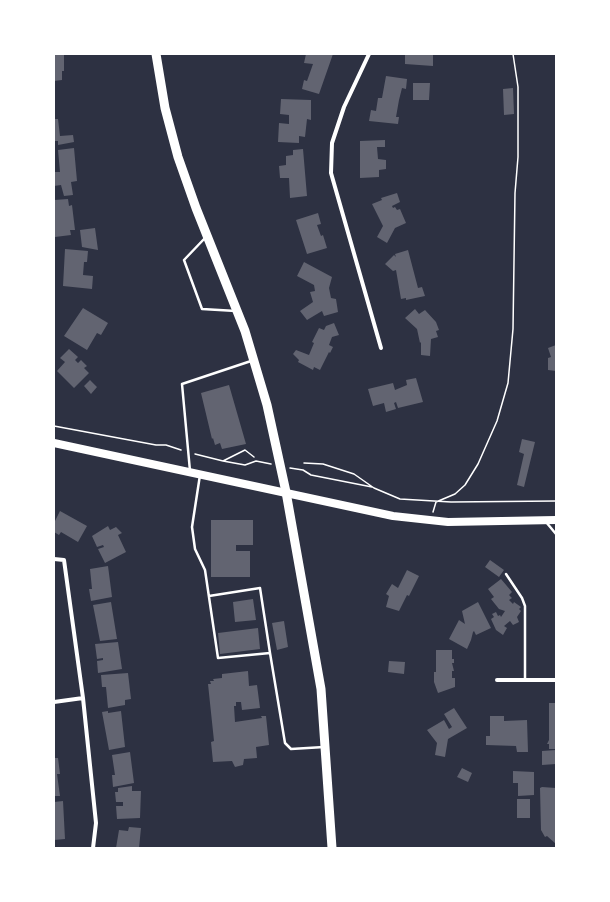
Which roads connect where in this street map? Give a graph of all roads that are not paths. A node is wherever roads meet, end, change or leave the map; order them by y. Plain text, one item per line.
1 (156, 54) edge
2 (369, 54) edge
3 (207, 236) junction
4 (237, 311) junction
5 (381, 348) dead end
6 (254, 360) junction
7 (54, 443) edge
8 (190, 473) junction
9 (200, 475) junction
10 (286, 492) junction
11 (545, 520) junction
12 (556, 520) edge
13 (556, 534) edge
14 (54, 559) edge
15 (506, 574) dead end
16 (209, 596) junction
17 (270, 652) junction
18 (497, 680) dead end
19 (525, 680) junction
20 (556, 680) edge
21 (83, 698) junction
22 (54, 702) edge
23 (325, 747) junction
24 (93, 848) edge
25 (332, 848) edge

1 - 3 main road
2 - 5 street
3 - 4 main road
3 - 4 lane
4 - 6 main road
6 - 8 lane
6 - 10 main road
7 - 8 main road
8 - 9 main road
9 - 10 main road
9 - 16 lane
10 - 11 main road
10 - 23 main road
11 - 12 main road
11 - 13 lane
14 - 21 street
15 - 19 lane
16 - 17 lane
16 - 17 lane
17 - 23 lane
18 - 19 street
19 - 20 street
21 - 22 street
21 - 24 street
23 - 25 main road

